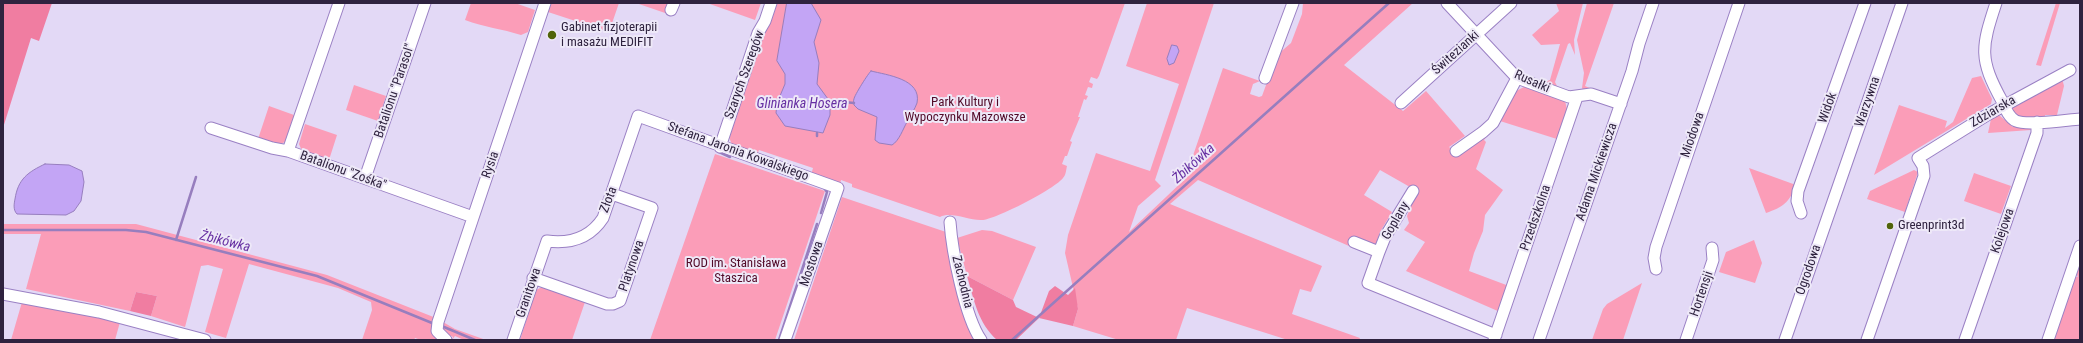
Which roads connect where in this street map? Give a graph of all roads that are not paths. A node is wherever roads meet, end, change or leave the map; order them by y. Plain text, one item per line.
1 (339, 3) edge
2 (425, 3) edge
3 (545, 3) edge
4 (771, 3) edge
5 (1293, 3) edge
6 (1447, 3) edge
7 (1511, 3) edge
8 (1653, 3) edge
9 (1739, 3) edge
10 (1865, 3) edge
11 (1902, 3) edge
12 (1996, 3) edge
13 (1476, 35) junction
14 (2070, 70) dead end
15 (1265, 78) dead end
16 (1517, 78) junction
17 (1577, 97) junction
18 (1401, 103) dead end
19 (1621, 104) junction
20 (2004, 105) junction
21 (638, 116) joint
22 (2080, 119) edge
23 (2037, 122) junction
24 (211, 128) dead end
25 (720, 147) junction
26 (288, 151) junction
27 (1456, 151) dead end
28 (365, 178) junction
29 (838, 188) joint
30 (1413, 191) dead end
31 (612, 194) junction
32 (1833, 200) joint
33 (1801, 213) dead end
34 (473, 217) junction
35 (950, 222) dead end
36 (1354, 242) dead end
37 (2080, 246) edge
38 (545, 247) joint
39 (1712, 248) dead end
40 (1377, 255) junction
41 (1656, 269) dead end
42 (533, 278) junction
43 (3, 294) edge
44 (1495, 338) edge
45 (205, 340) edge
46 (446, 340) edge
47 (513, 340) edge
48 (785, 340) edge
49 (981, 340) edge
50 (1539, 340) edge
51 (1686, 340) edge
52 (1785, 340) edge
53 (1867, 340) edge
54 (1965, 340) edge
55 (2048, 340) edge

1 - 26 street
2 - 28 street, Batalionu "Parasol"
3 - 34 street, Rysia
4 - 25 street, Szarych Szeregów
5 - 15 street
6 - 13 street, Rusałki
7 - 13 street, Świtezianki
8 - 19 street, Adama Mickiewicza
9 - 41 street, Miodowa
10 - 33 street, Widok
11 - 32 street, Warzywna
12 - 20 street
13 - 16 street, Rusałki
13 - 18 street, Świtezianki
14 - 20 street, Zdziarska
16 - 17 street, Rusałki
16 - 27 street
17 - 19 street, Rusałki
17 - 44 street, Przedszkolna
19 - 50 street, Adama Mickiewicza
20 - 23 street
20 - 53 street, Zdziarska
21 - 25 street, Stefana Jaronia Kowalskiego
21 - 31 street, Złota
22 - 23 street
23 - 54 street, Kolejowa
24 - 26 street, Batalionu "Zośka"
25 - 29 street, Stefana Jaronia Kowalskiego
26 - 28 street, Batalionu "Zośka"
28 - 34 street, Batalionu "Zośka"
29 - 48 street, Mostowa
30 - 40 street, Goplany
31 - 38 street, Złota
31 - 42 street, Platynowa
32 - 52 street, Ogrodowa
34 - 46 street, Rysia
35 - 49 street, Zachodnia
36 - 40 street, Goplany
37 - 55 street
38 - 42 street, Granitowa
39 - 51 street, Hortensji
40 - 44 street
42 - 47 street, Granitowa
43 - 45 street

